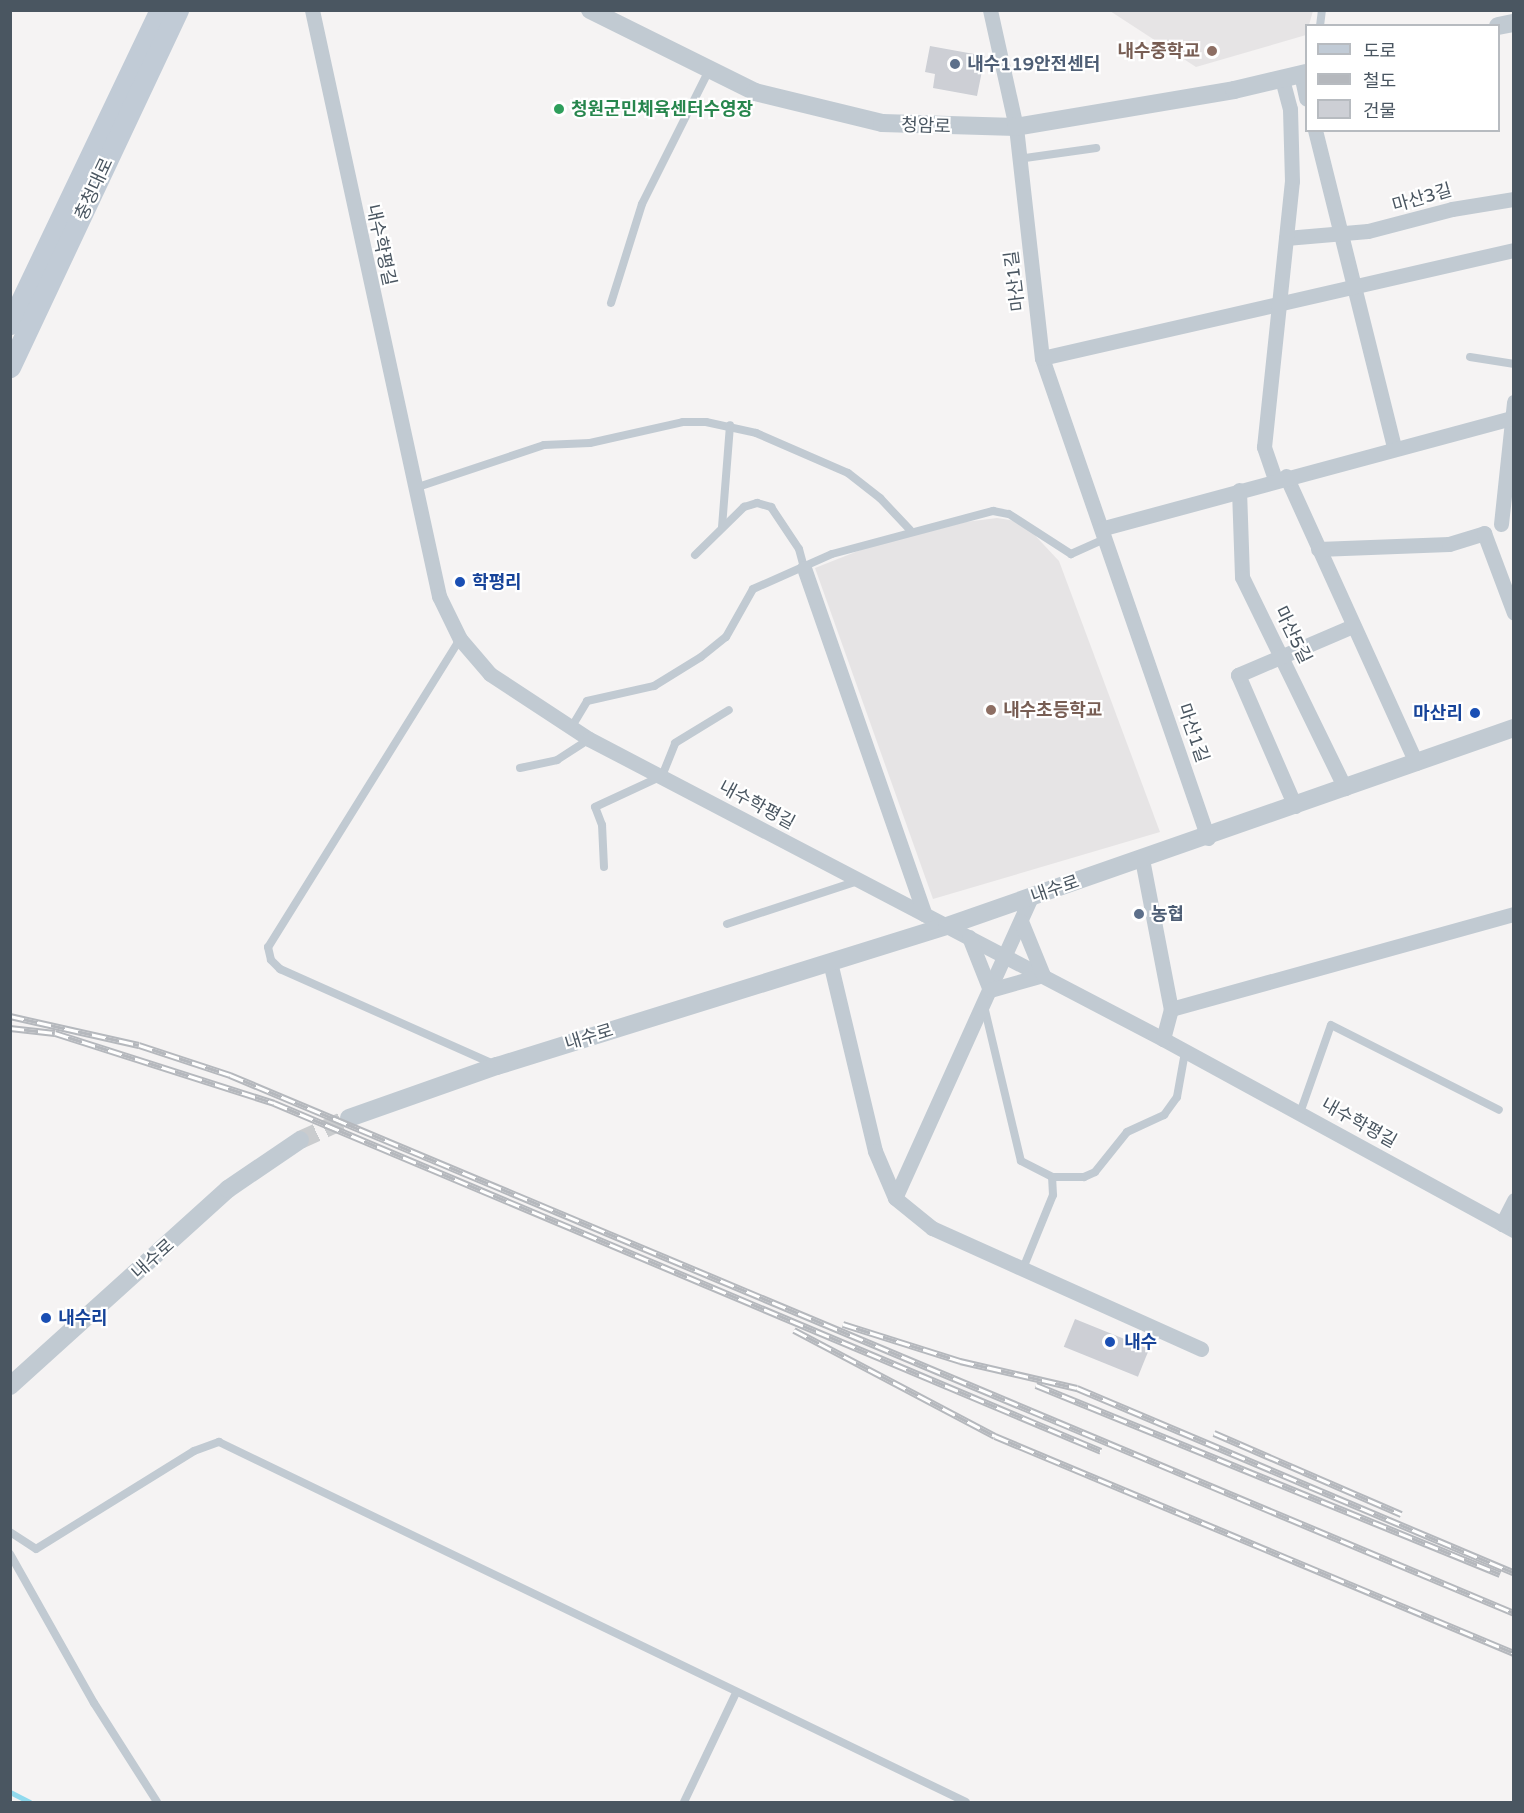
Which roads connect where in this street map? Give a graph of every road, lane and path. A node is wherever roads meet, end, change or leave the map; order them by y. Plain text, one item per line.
1 (160, 10) edge
2 (178, 10) edge
3 (312, 10) edge
4 (590, 10) edge
5 (990, 10) edge
6 (708, 72) junction
7 (1304, 74) edge
8 (1282, 79) junction
9 (1016, 127) junction
10 (1315, 132) edge
11 (1096, 148) dead end
12 (1018, 159) junction
13 (1514, 199) edge
14 (1340, 231) junction
15 (1286, 238) junction
16 (1514, 250) edge
17 (1354, 288) junction
18 (611, 303) dead end
19 (1278, 307) junction
20 (10, 324) edge
21 (1470, 357) dead end
22 (1042, 358) junction
23 (1514, 364) edge
24 (10, 367) edge
25 (1513, 412) edge
26 (730, 425) junction
27 (1394, 448) junction
28 (1280, 478) junction
29 (415, 488) junction
30 (1239, 490) junction
31 (1507, 522) edge
32 (722, 527) junction
33 (910, 530) junction
34 (1484, 532) junction
35 (1105, 533) junction
36 (1318, 549) junction
37 (695, 555) dead end
38 (804, 568) junction
39 (1514, 613) edge
40 (1353, 626) junction
41 (460, 639) junction
42 (1282, 656) junction
43 (729, 710) dead end
44 (1514, 728) edge
45 (571, 729) junction
46 (589, 739) junction
47 (1416, 763) junction
48 (520, 768) dead end
49 (662, 776) junction
50 (1346, 788) junction
51 (1295, 806) junction
52 (1208, 838) junction
53 (1143, 859) junction
54 (604, 867) dead end
55 (860, 881) junction
56 (1030, 897) junction
57 (1514, 914) edge
58 (925, 915) junction
59 (1021, 921) junction
60 (728, 924) dead end
61 (947, 926) junction
62 (969, 937) junction
63 (1006, 956) junction
64 (830, 962) junction
65 (1043, 975) junction
66 (990, 990) junction
67 (983, 1005) junction
68 (1171, 1009) junction
69 (1163, 1039) junction
70 (1185, 1052) junction
71 (497, 1066) junction
72 (1499, 1110) dead end
73 (1300, 1113) junction
74 (349, 1118) tunnel mouth
75 (300, 1140) tunnel mouth
76 (1052, 1177) junction
77 (895, 1198) junction
78 (1514, 1200) edge
79 (1508, 1227) edge
80 (1022, 1271) junction
81 (1201, 1348) dead end
82 (10, 1386) edge
83 (10, 1532) edge
84 (10, 1554) edge
85 (736, 1693) junction
86 (157, 1803) edge
87 (684, 1803) edge
88 (966, 1803) edge

1 - 20 main road, 충청대로
2 - 24 main road, 충청대로
3 - 29 street, 내수학평길
4 - 6 street, 청암로
5 - 9 street, 마산1길
6 - 9 street, 청암로
6 - 18 lane
7 - 8 street, 청암로
8 - 9 street, 청암로
8 - 15 street
9 - 12 street, 마산1길
10 - 14 street
11 - 12 lane
12 - 22 street, 마산1길
13 - 14 street, 마산3길
14 - 15 street, 마산3길
14 - 17 street
15 - 19 street
16 - 17 street
17 - 19 street
17 - 27 street
19 - 22 street
19 - 28 street
21 - 23 lane
22 - 35 street, 마산1길
25 - 27 street
25 - 31 street
26 - 29 lane
26 - 32 lane
26 - 33 lane
27 - 28 street
28 - 30 street
28 - 36 street
29 - 41 street, 내수학평길
30 - 35 street
30 - 42 street, 마산5길
31 - 34 street
32 - 37 lane
32 - 38 lane
33 - 35 lane
33 - 38 lane
34 - 36 street
34 - 39 street
35 - 52 street, 마산1길
36 - 40 street
38 - 45 lane
38 - 58 street
40 - 42 street
40 - 47 street
41 - 45 street, 내수학평길
41 - 71 lane
42 - 50 street, 마산5길
42 - 51 street
43 - 49 lane
44 - 47 street, 내수로
45 - 46 street, 내수학평길
46 - 48 lane
46 - 49 street, 내수학평길
47 - 50 street, 내수로
49 - 54 lane
49 - 55 street, 내수학평길
50 - 51 street, 내수로
51 - 52 street, 내수로
52 - 53 street, 내수로
53 - 56 street, 내수로
53 - 68 street
55 - 58 street, 내수학평길
55 - 60 lane
56 - 59 street
56 - 61 street, 내수로
57 - 68 street
58 - 61 street, 내수학평길
59 - 63 street
59 - 65 street
61 - 62 street, 내수학평길
61 - 64 street, 내수로
62 - 63 street, 내수학평길
62 - 66 street
63 - 65 street, 내수학평길
63 - 66 street
64 - 71 street, 내수로
64 - 77 street
65 - 66 street
65 - 69 street, 내수학평길
66 - 67 street
67 - 76 lane
67 - 77 street
68 - 69 street
69 - 70 street, 내수학평길
70 - 73 street, 내수학평길
70 - 76 lane
71 - 74 street, 내수로
72 - 73 lane
73 - 79 street, 내수학평길
75 - 82 street, 내수로
76 - 80 lane
77 - 80 street
78 - 79 street
80 - 81 street
83 - 85 lane
84 - 86 lane
85 - 87 lane
85 - 88 lane

